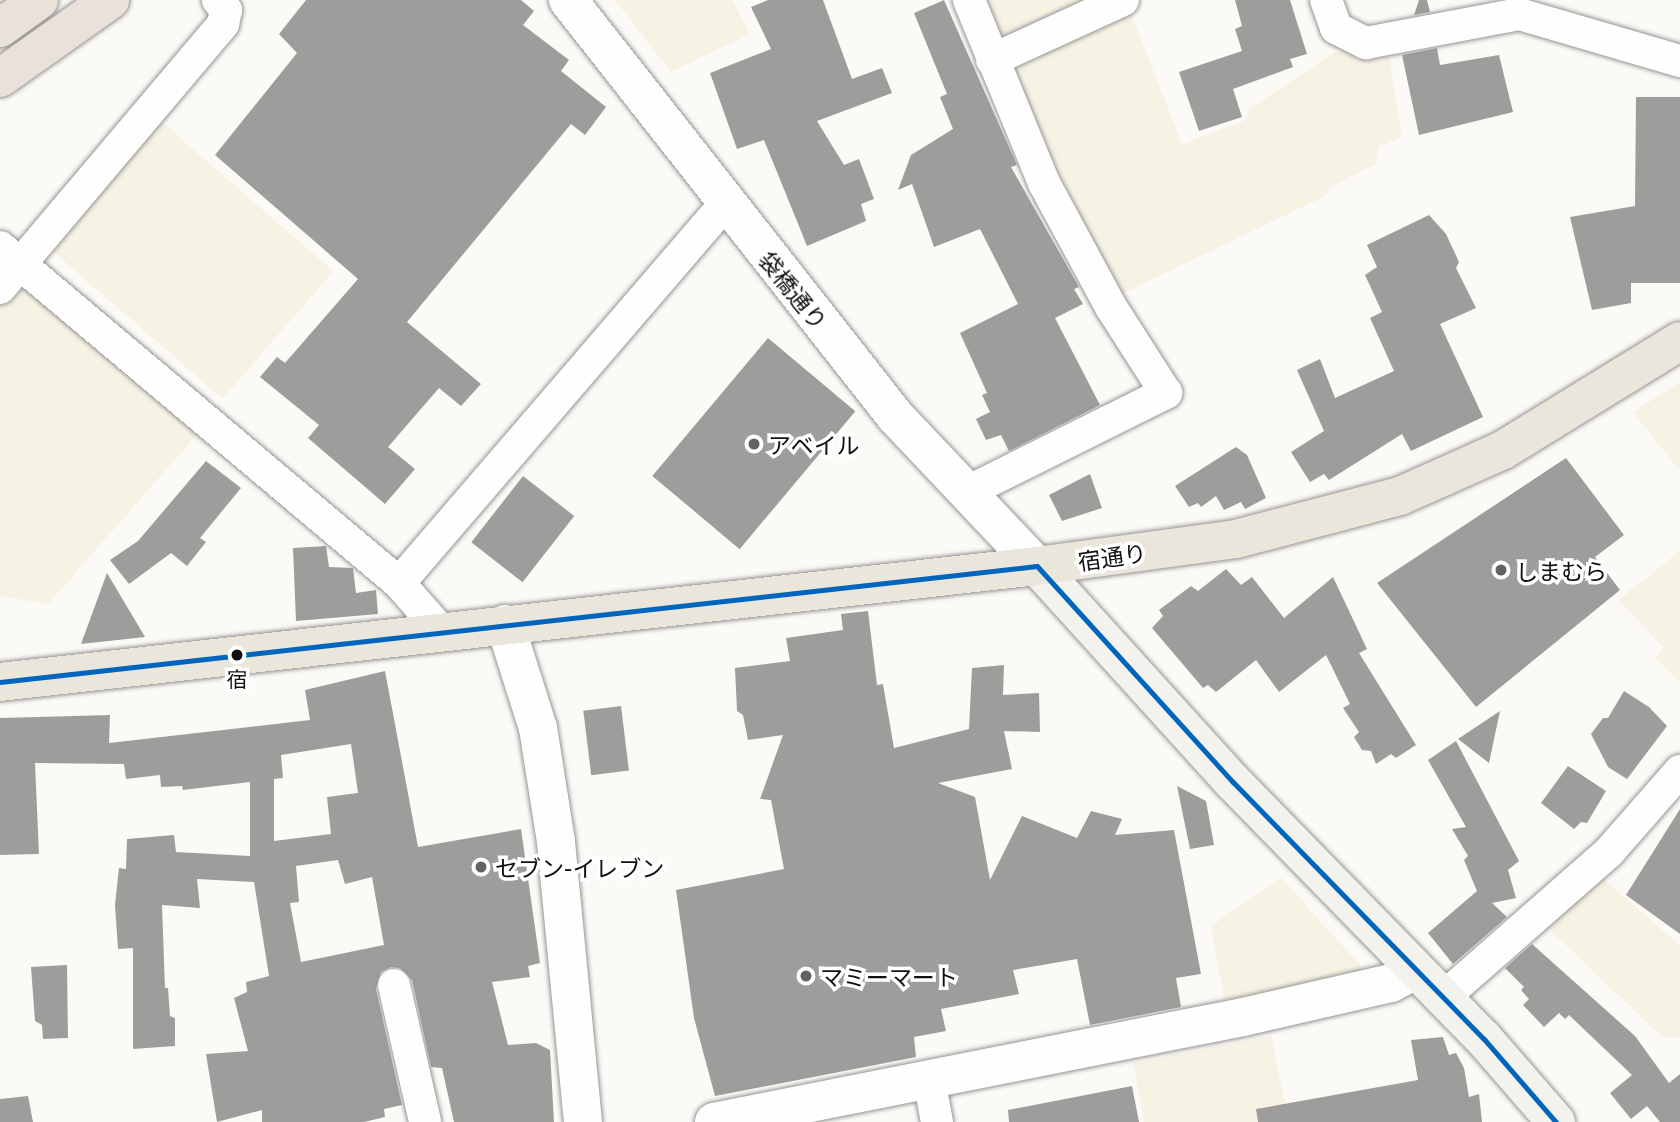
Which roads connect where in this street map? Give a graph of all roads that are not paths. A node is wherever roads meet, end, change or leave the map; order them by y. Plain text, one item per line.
1 (39, 0) edge
2 (110, 0) edge
3 (218, 0) edge
4 (568, 0) edge
5 (969, 0) edge
6 (1123, 0) edge
7 (1326, 0) edge
8 (1579, 14) edge
9 (0, 28) edge
10 (992, 60) junction
11 (1680, 61) edge
12 (0, 78) edge
13 (724, 204) junction
14 (10, 265) edge
15 (1680, 341) edge
16 (965, 493) junction
17 (1037, 566) junction
18 (399, 583) junction
19 (494, 625) junction
20 (442, 631) junction
21 (0, 682) edge
22 (1680, 771) edge
23 (1414, 971) junction
24 (394, 985) dead end
25 (1444, 997) junction
26 (929, 1079) junction
27 (425, 1122) edge
28 (583, 1122) edge
29 (714, 1122) edge
30 (937, 1122) edge
31 (1556, 1122) edge

1 - 9 highway
2 - 12 highway
3 - 14 street
4 - 13 street, 袋橋通り
5 - 10 street
6 - 10 street
7 - 8 street
8 - 11 street
10 - 16 street
13 - 16 street, 袋橋通り
13 - 18 street
14 - 18 street
15 - 17 main road, 宿通り
16 - 17 street, 袋橋通り
17 - 19 main road, 宿通り
17 - 23 main road
18 - 20 street
19 - 20 main road, 宿通り
19 - 28 street
20 - 21 main road, 宿通り
22 - 25 street
23 - 25 main road
23 - 26 street
24 - 27 street
25 - 31 main road
26 - 29 street
26 - 30 street

